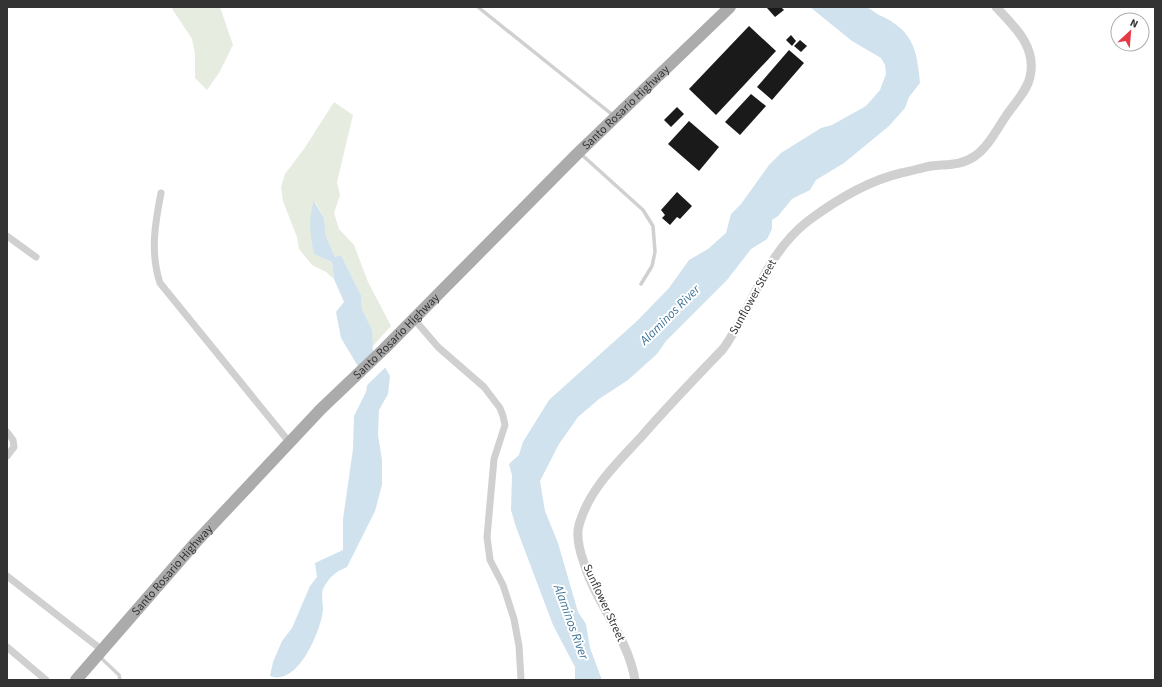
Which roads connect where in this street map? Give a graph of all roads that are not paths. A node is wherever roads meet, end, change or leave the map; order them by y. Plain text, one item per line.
1 (478, 7) edge
2 (730, 7) edge
3 (996, 7) edge
4 (615, 117) junction
5 (578, 152) junction
6 (161, 193) dead end
7 (7, 236) edge
8 (36, 257) dead end
9 (641, 284) dead end
10 (414, 319) junction
11 (7, 432) edge
12 (290, 443) junction
13 (7, 456) edge
14 (7, 576) edge
15 (7, 646) edge
16 (100, 653) junction
17 (80, 679) edge
18 (46, 680) edge
19 (120, 680) edge
20 (521, 680) edge
21 (635, 680) edge

1 - 4 lane
2 - 4 main road, Santo Rosario Highway
3 - 21 street, Sunflower Street
4 - 5 main road, Santo Rosario Highway
5 - 9 lane
5 - 10 main road, Santo Rosario Highway
6 - 12 street
7 - 8 street
10 - 12 main road, Santo Rosario Highway
10 - 20 street
11 - 13 street
12 - 16 main road, Santo Rosario Highway
14 - 16 street
15 - 18 street
16 - 17 main road, Santo Rosario Highway
16 - 19 lane

